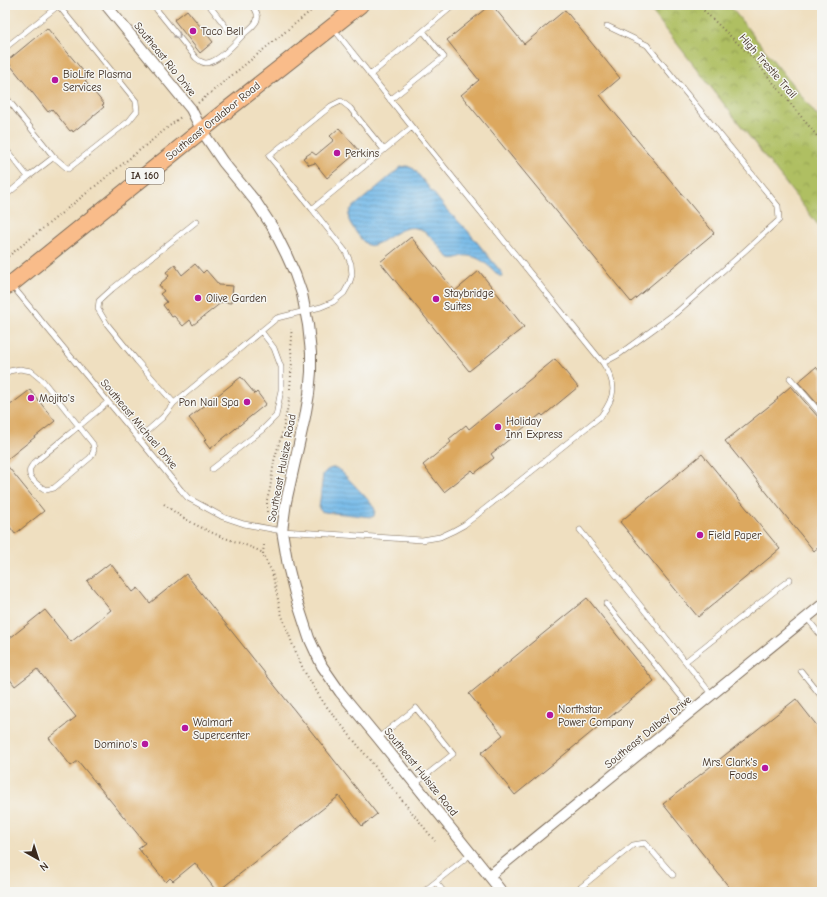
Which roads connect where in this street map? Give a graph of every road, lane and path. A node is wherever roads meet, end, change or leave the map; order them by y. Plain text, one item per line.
1 (59, 5) edge
2 (106, 5) edge
3 (154, 5) edge
4 (209, 5) edge
5 (252, 5) edge
6 (318, 5) edge
7 (360, 5) edge
8 (454, 5) edge
9 (698, 5) edge
10 (607, 26) dead end
11 (332, 27) junction
12 (423, 31) junction
13 (245, 33) junction
14 (5, 48) edge
15 (370, 75) junction
16 (5, 96) edge
17 (390, 100) junction
18 (191, 109) junction
19 (412, 127) junction
20 (202, 130) junction
21 (822, 142) edge
22 (5, 148) edge
23 (384, 150) junction
24 (54, 157) junction
25 (28, 177) junction
26 (5, 185) edge
27 (10, 191) junction
28 (5, 196) edge
29 (312, 209) junction
30 (197, 221) dead end
31 (5, 259) edge
32 (6, 286) edge
33 (306, 311) junction
34 (261, 331) junction
35 (603, 363) junction
36 (5, 375) edge
37 (790, 378) dead end
38 (108, 402) junction
39 (174, 403) junction
40 (822, 415) edge
41 (79, 426) junction
42 (138, 440) junction
43 (212, 469) dead end
44 (164, 504) dead end
45 (580, 530) dead end
46 (282, 531) junction
47 (264, 545) dead end
48 (263, 553) junction
49 (790, 579) dead end
50 (606, 604) dead end
51 (822, 605) edge
52 (807, 618) junction
53 (822, 637) edge
54 (686, 661) junction
55 (801, 671) dead end
56 (712, 695) junction
57 (822, 697) edge
58 (693, 710) junction
59 (378, 738) junction
60 (415, 784) junction
61 (435, 841) dead end
62 (471, 854) junction
63 (673, 875) dead end
64 (489, 876) junction
65 (436, 882) junction
66 (423, 892) edge
67 (444, 892) edge
68 (502, 892) edge
69 (575, 892) edge

1 - 14 lane
1 - 24 lane
2 - 18 street, Southeast Rio Drive
3 -> 13 lane
4 - 13 lane
5 - 13 lane
6 - 18 path
7 - 11 main road, Southeast Oralabor Road / IA 160
8 - 12 lane
9 - 21 path, High Trestle Trail
10 - 35 lane
11 - 15 lane, Southeast Michael Drive
11 - 20 main road, Southeast Oralabor Road / IA 160
12 - 15 lane
12 - 17 lane
15 - 17 lane, Southeast Michael Drive
16 - 24 lane
17 - 19 lane, Southeast Michael Drive
18 - 20 street, Southeast Rio Drive
18 - 31 path
19 - 23 lane
19 - 35 lane, Southeast Michael Drive
20 - 32 main road, Southeast Oralabor Road / IA 160
20 - 33 street, Southeast Hulsize Road
22 - 25 lane
23 - 29 lane
23 - 29 lane
24 - 25 lane
25 - 27 lane
26 - 27 lane
27 - 28 lane
29 - 33 lane
30 - 39 lane
32 - 38 lane, Southeast Michael Drive
33 - 34 lane
33 - 46 street, Southeast Hulsize Road
34 - 39 lane
34 - 43 lane
35 - 46 lane, Southeast Michael Drive
36 - 41 lane
37 - 40 lane
38 - 41 lane
38 - 42 lane, Southeast Michael Drive
39 - 42 lane
41 - 41 lane
42 - 46 lane, Southeast Michael Drive
44 - 48 path
45 - 54 lane
46 - 59 street, Southeast Hulsize Road
47 - 48 path
48 - 61 path
49 - 54 lane
50 - 58 lane
51 - 52 street, Southeast Dalbey Drive
52 - 53 lane
52 - 56 street, Southeast Dalbey Drive
54 - 56 lane
55 - 57 lane
56 - 58 street, Southeast Dalbey Drive
58 - 64 street, Southeast Dalbey Drive
59 - 60 street, Southeast Hulsize Road
59 - 60 lane
60 - 62 street, Southeast Hulsize Road
62 - 64 street, Southeast Hulsize Road
62 - 65 lane
63 - 69 lane
64 - 68 street, Southeast Hulsize Road
65 - 66 lane
65 - 67 lane

